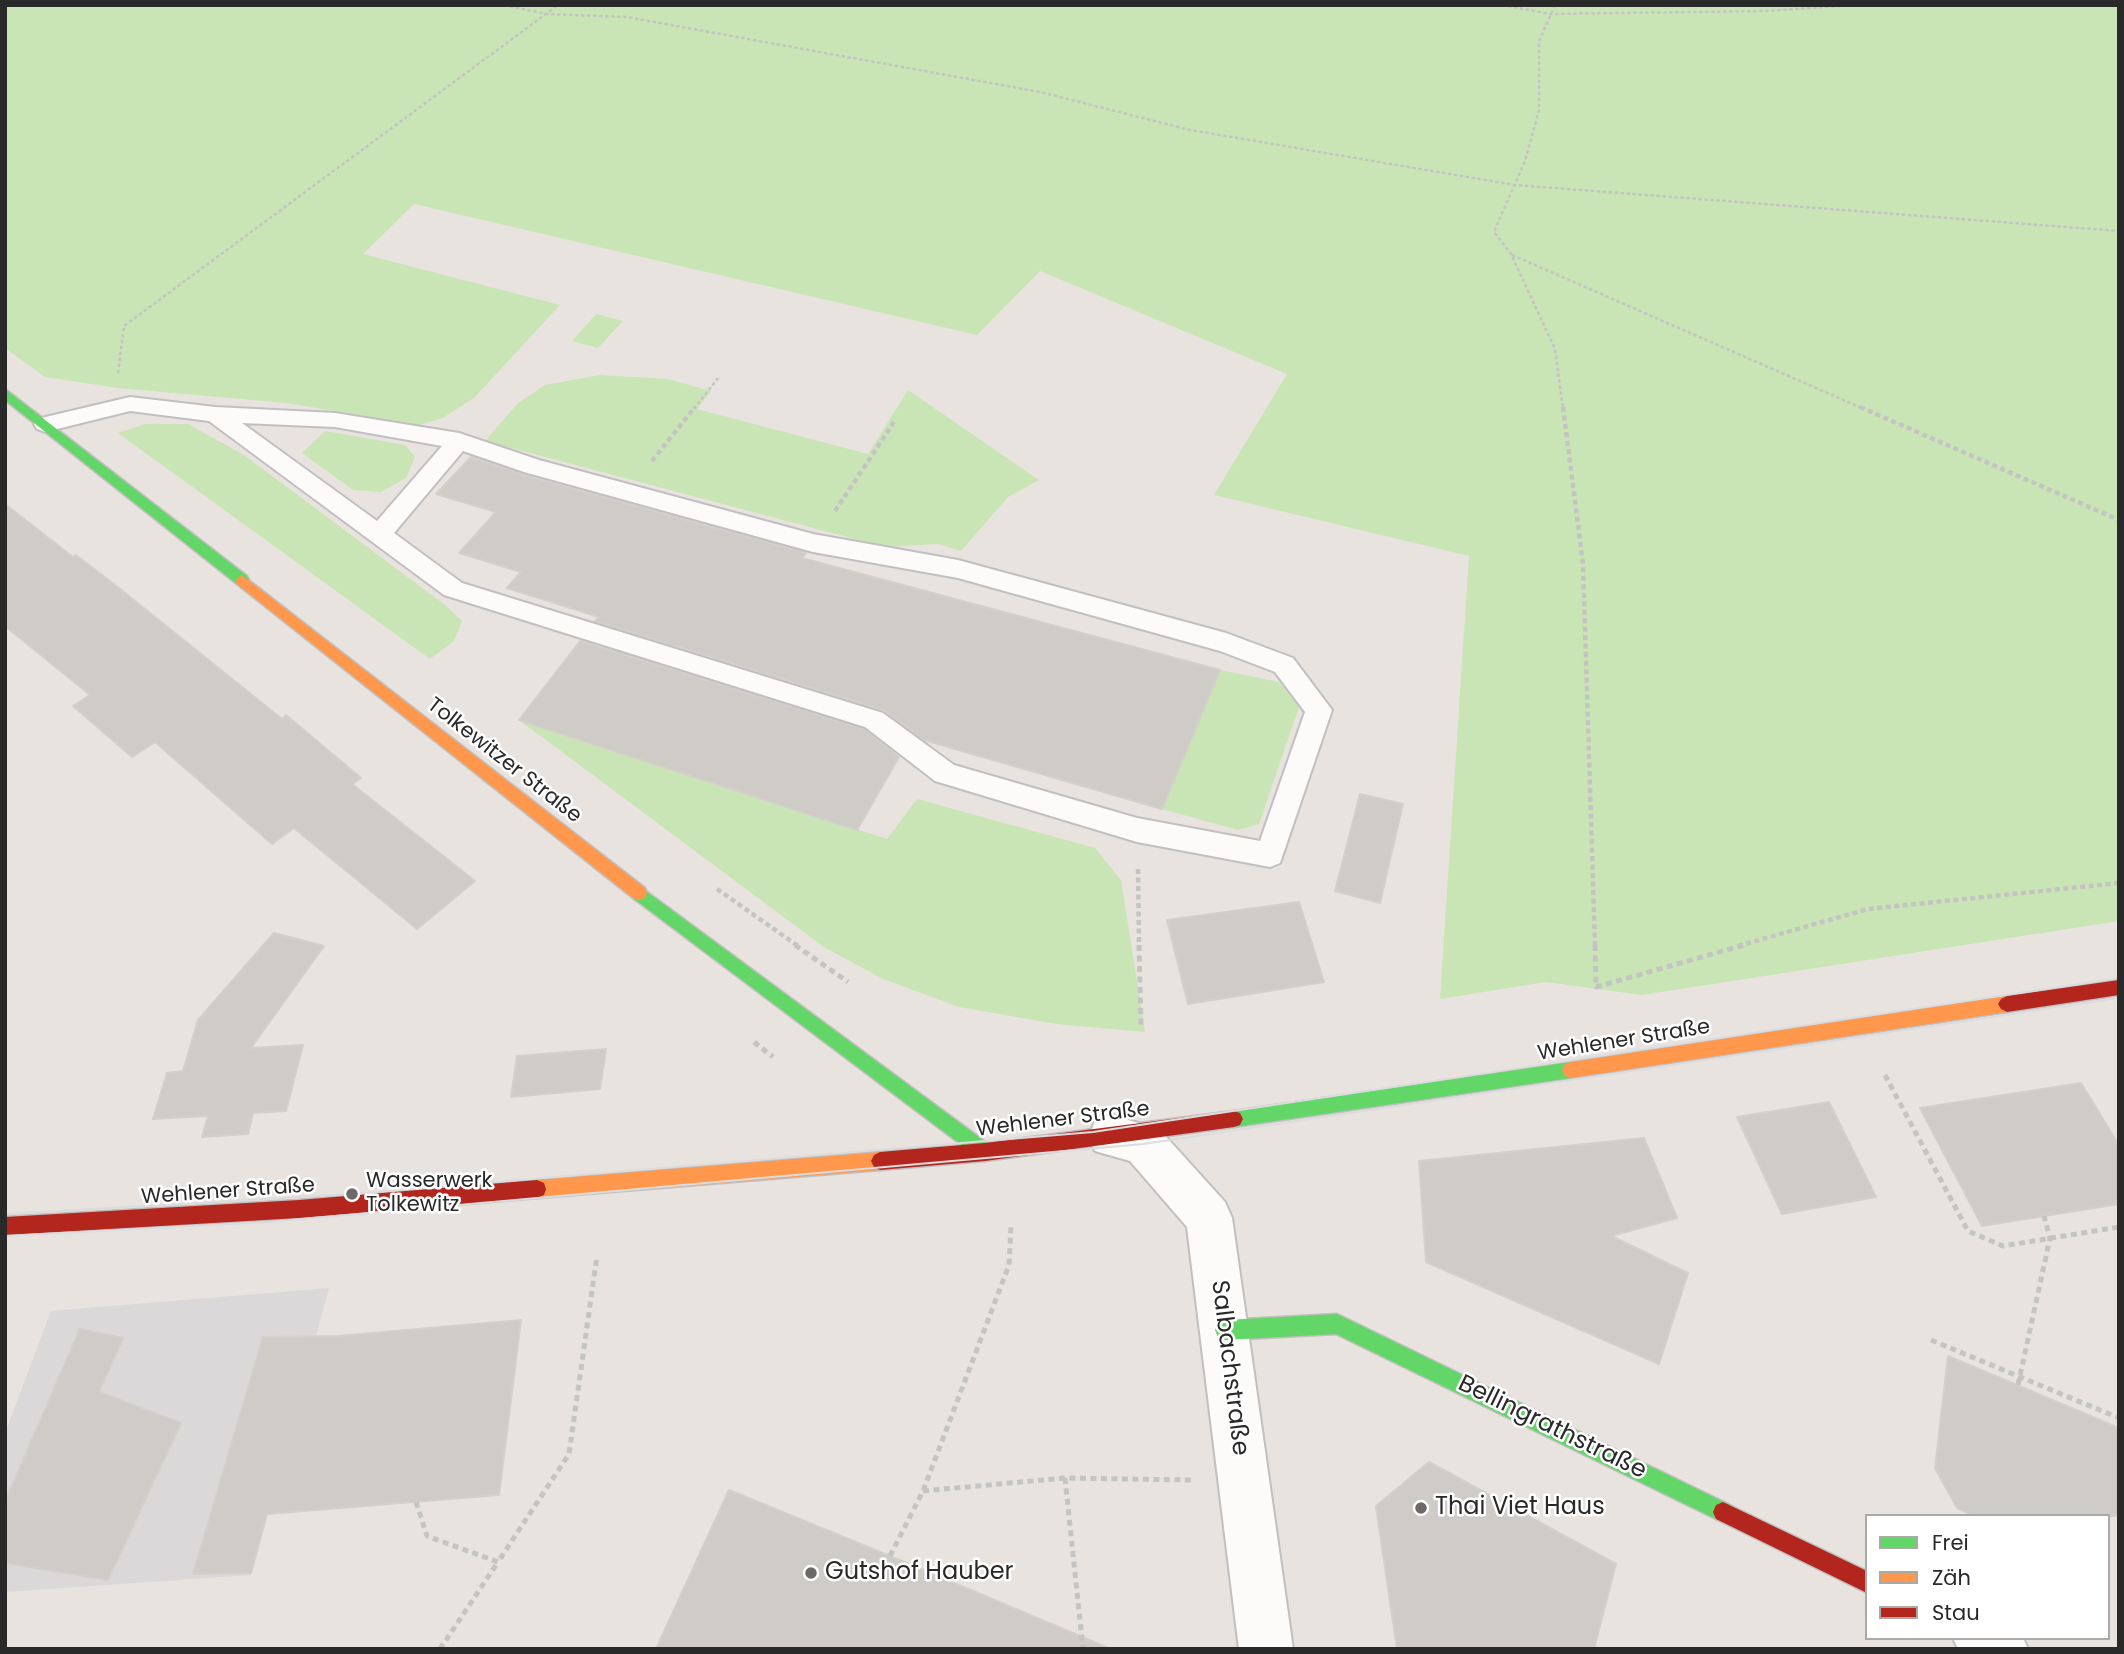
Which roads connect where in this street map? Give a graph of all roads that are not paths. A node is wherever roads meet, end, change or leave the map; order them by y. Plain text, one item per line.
1 (5, 393) edge
2 (215, 414) junction
3 (45, 424) junction
4 (459, 441) junction
5 (379, 534) junction
6 (2119, 987) edge
7 (1111, 1136) junction
8 (985, 1152) junction
9 (5, 1226) edge
10 (1225, 1330) junction
11 (1865, 1581) edge
12 (1984, 1640) edge
13 (1266, 1649) edge
14 (2001, 1649) edge

1 - 3 main road, Tolkewitzer Straße
2 - 3 lane
2 - 4 lane
2 - 5 lane
3 - 8 main road, Tolkewitzer Straße
4 - 5 lane
4 - 5 lane
6 - 7 main road, Wehlener Straße
7 - 8 main road, Wehlener Straße
7 - 10 street, Salbachstraße
8 - 9 main road, Wehlener Straße
10 - 11 main road, Bellingrathstraße
10 - 13 street, Salbachstraße
12 - 14 street

